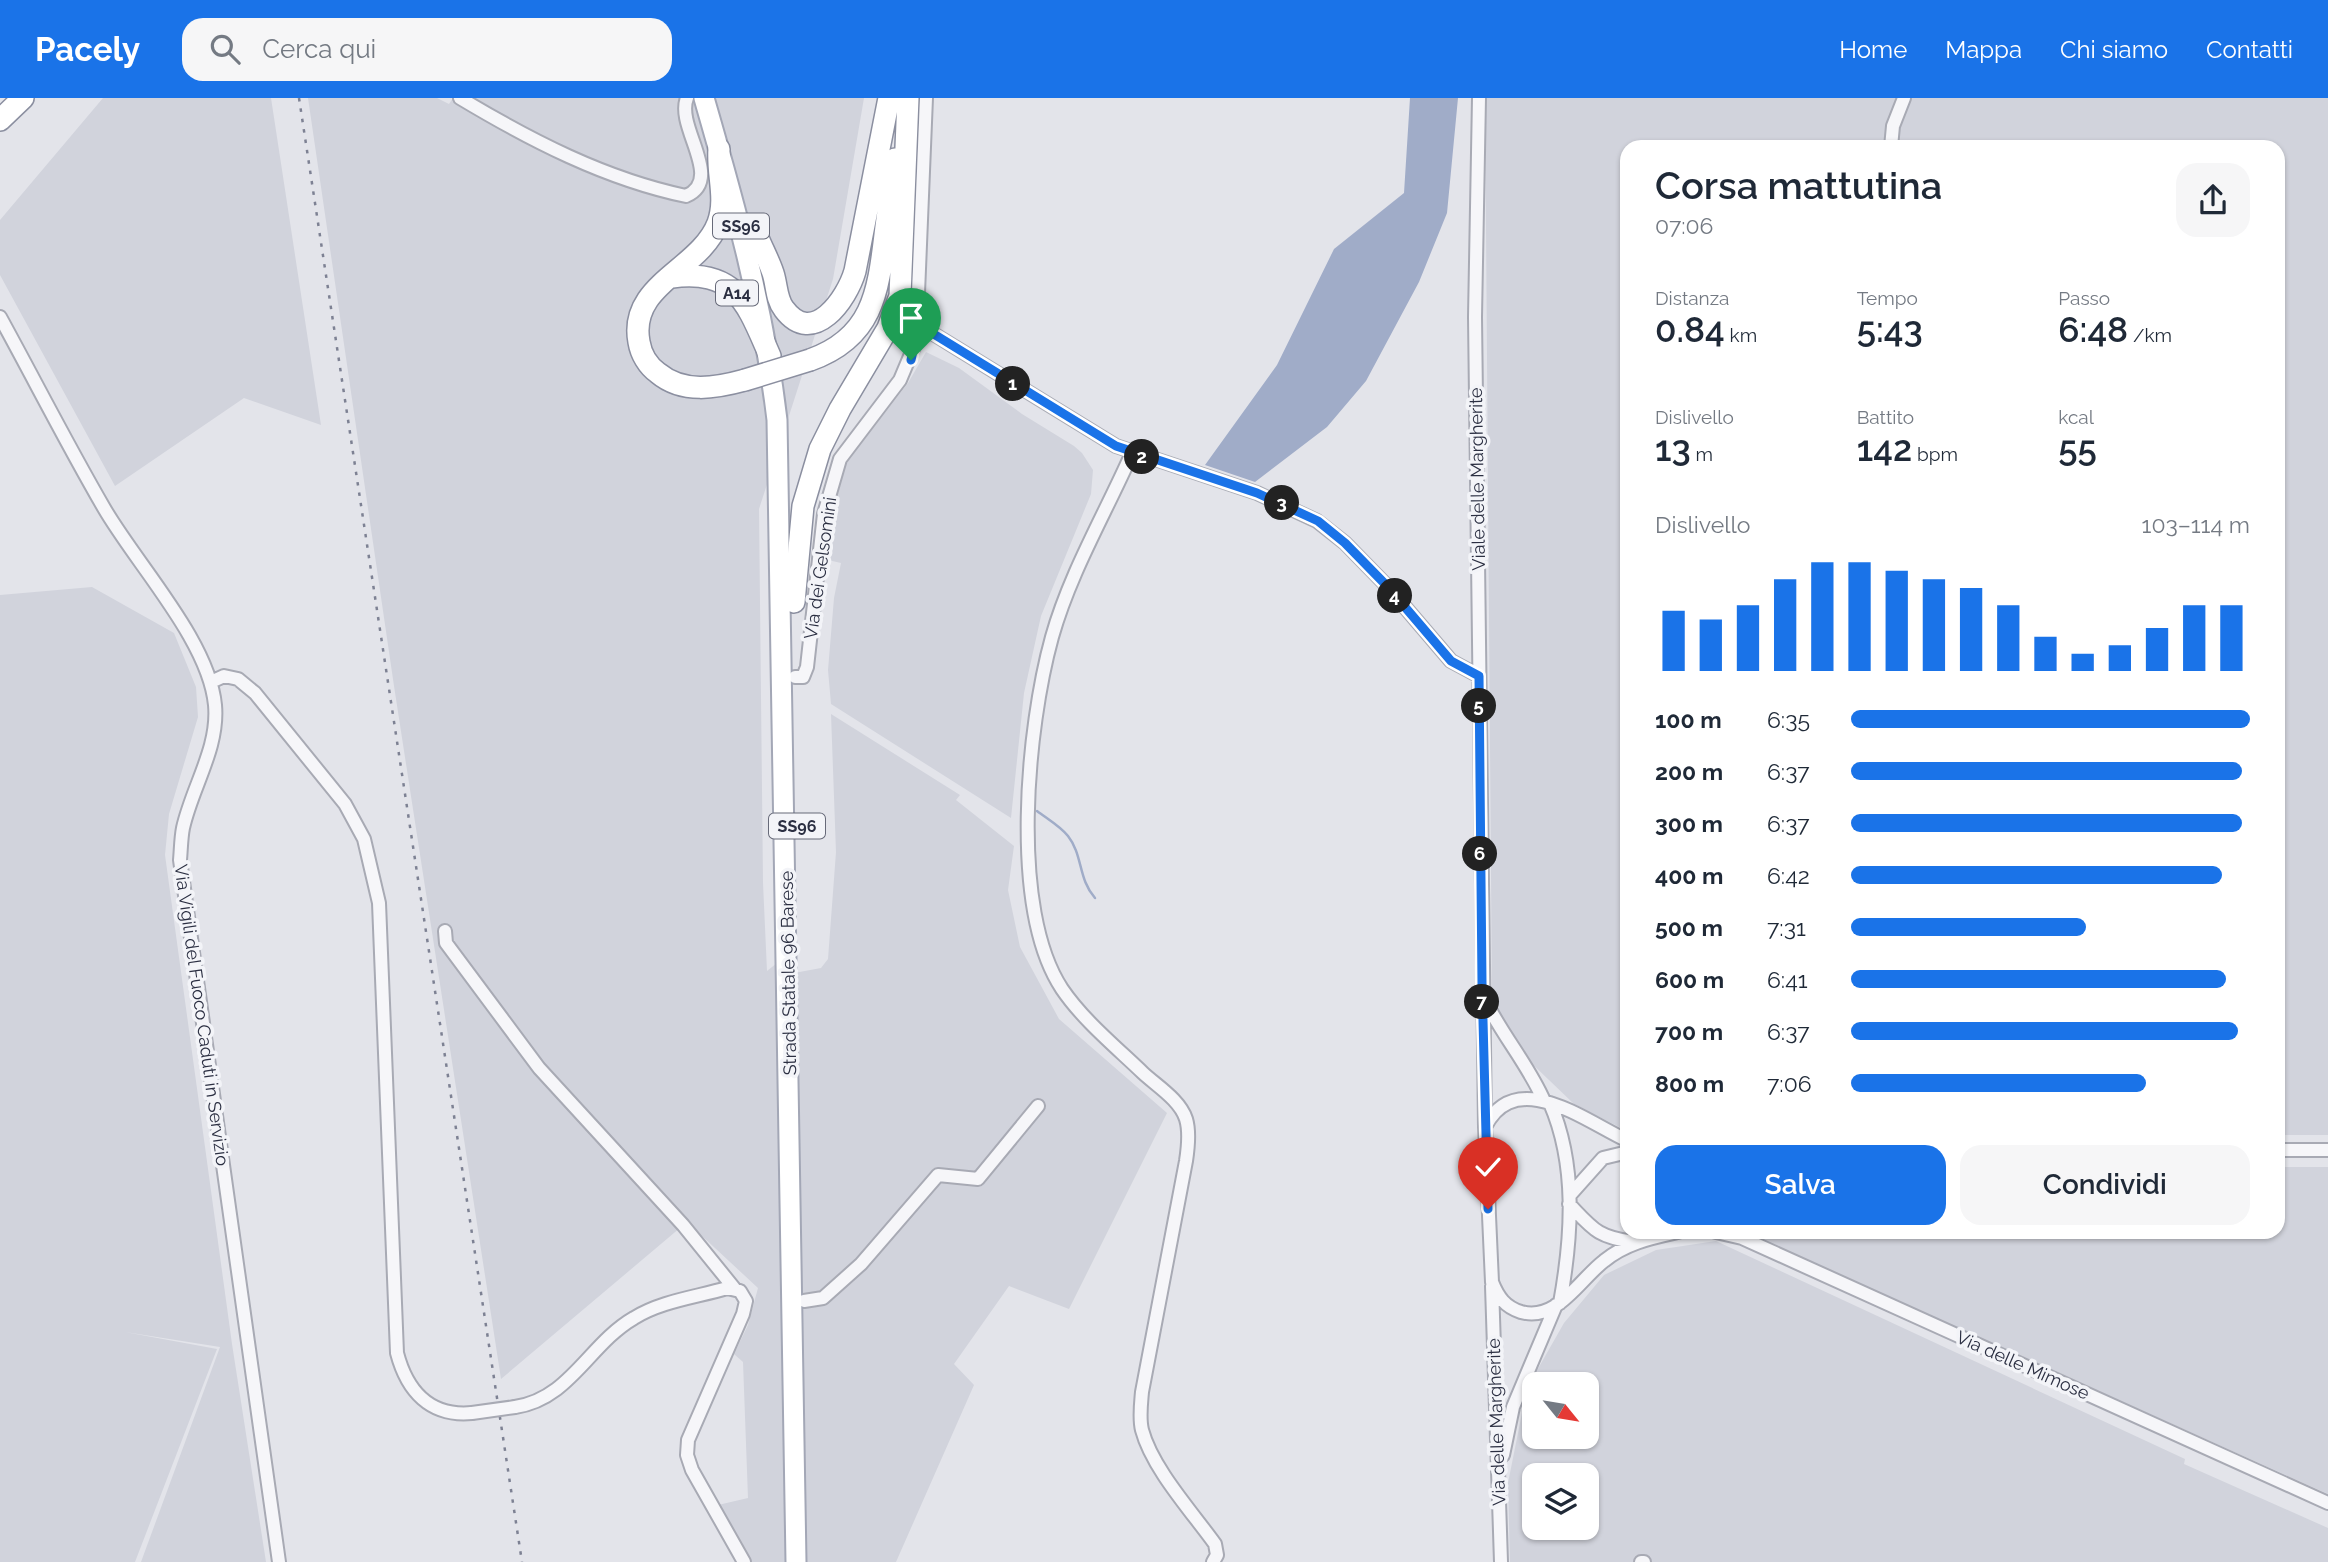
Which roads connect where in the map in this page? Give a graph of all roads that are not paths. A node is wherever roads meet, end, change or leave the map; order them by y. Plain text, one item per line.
1 (23, 98) edge
2 (460, 98) edge
3 (687, 98) edge
4 (704, 98) edge
5 (718, 98) edge
6 (889, 98) edge
7 (901, 98) edge
8 (908, 98) edge
9 (926, 98) edge
10 (1479, 98) edge
11 (1487, 98) edge
12 (1904, 98) edge
13 (0, 120) edge
14 (1478, 125) junction
15 (1892, 140) edge
16 (719, 149) junction
17 (758, 238) junction
18 (672, 277) junction
19 (0, 317) edge
20 (919, 325) junction
21 (769, 356) junction
22 (1132, 453) junction
23 (794, 602) junction
24 (1479, 676) junction
25 (795, 677) junction
26 (211, 682) junction
27 (1480, 861) joint
28 (445, 931) dead end
29 (1482, 995) junction
30 (1547, 1102) junction
31 (1038, 1106) dead end
32 (1485, 1127) junction
33 (1620, 1137) edge
34 (2285, 1150) edge
35 (2328, 1150) edge
36 (1620, 1154) edge
37 (1569, 1199) junction
38 (1646, 1239) edge
39 (1744, 1239) edge
40 (1633, 1242) junction
41 (1492, 1282) junction
42 (734, 1289) junction
43 (804, 1301) junction
44 (1558, 1304) junction
45 (1499, 1486) junction
46 (2328, 1503) edge
47 (279, 1562) edge
48 (744, 1562) edge
49 (796, 1562) edge
50 (808, 1562) edge
51 (1213, 1562) edge
52 (1500, 1562) edge

1 - 13 highway
2 - 3 street
4 - 16 main road, Strada Statale 96 Barese / SS96
5 - 17 main road, Strada Statale 96 Barese / SS96
6 - 17 highway
7 - 18 highway, bridge
8 - 23 highway
9 - 20 street, Via dei Gelsomini
10 - 14 street, Viale delle Margherite
11 - 14 street
12 - 15 street
14 - 24 street, Viale delle Margherite
16 - 18 highway
16 - 21 main road, Strada Statale 96 Barese / SS96
17 - 23 main road, Strada Statale 96 Barese / SS96
18 - 21 highway, A14
19 - 26 street, Via Vigili del Fuoco Caduti in Servizio
20 - 22 street
20 - 25 street, Via dei Gelsomini
21 - 49 main road, Strada Statale 96 Barese / SS96
22 - 24 street
22 - 51 street
23 - 25 main road, Strada Statale 96 Barese / SS96
24 - 27 street, Viale delle Margherite
25 - 43 main road, Strada Statale 96 Barese / SS96
26 - 42 street, bridge
26 - 47 street, Via Vigili del Fuoco Caduti in Servizio
27 - 29 street, Via delle Margherite
28 - 42 street
29 - 30 street
29 - 32 street, Via delle Margherite
30 - 32 street
30 - 33 street
30 - 37 street
31 - 43 street
32 - 41 street, Via delle Margherite
34 - 35 street
36 - 37 street
37 - 40 street
37 - 44 street
38 - 40 street
39 - 46 street, Via delle Mimose
40 - 44 street
41 - 44 street
41 - 45 street, Via delle Margherite
42 - 48 street
43 - 50 main road, Strada Statale 96 Barese / SS96
44 - 45 street
45 - 52 street, Via delle Margherite

